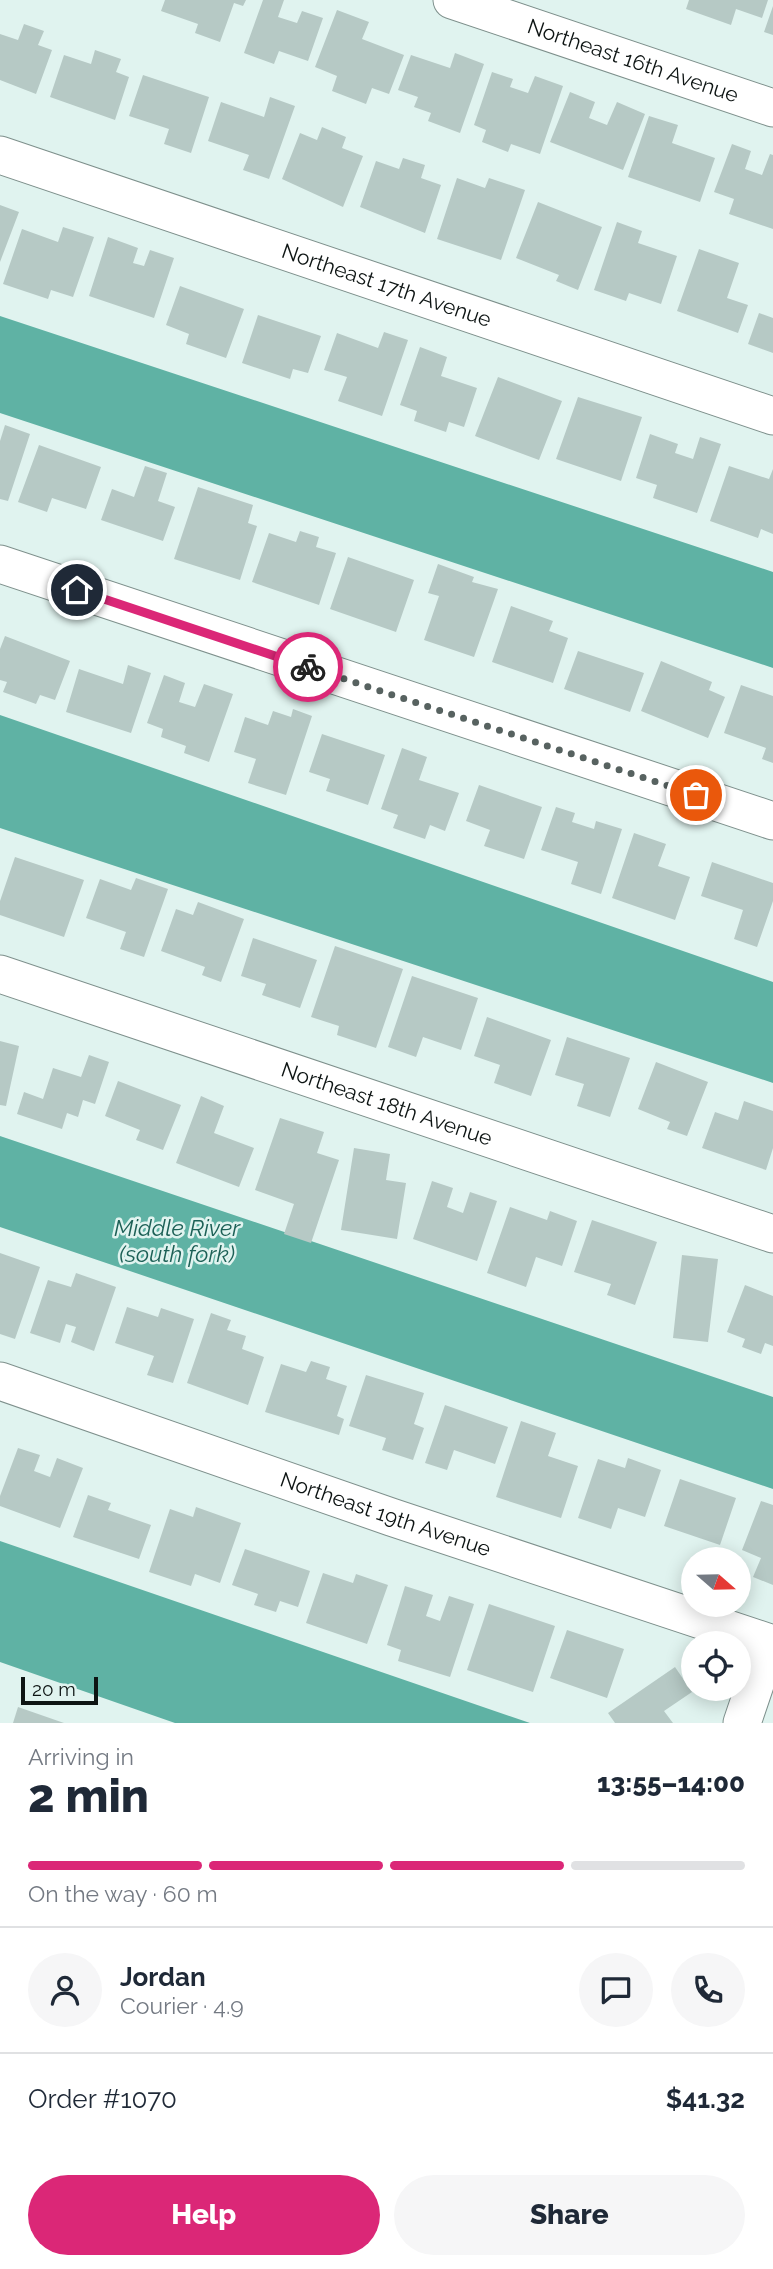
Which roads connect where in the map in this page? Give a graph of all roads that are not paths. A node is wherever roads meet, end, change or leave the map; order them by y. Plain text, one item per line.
1 (452, 0) edge
2 (773, 108) edge
3 (0, 155) edge
4 (773, 416) edge
5 (0, 564) edge
6 (773, 821) edge
7 (0, 974) edge
8 (773, 1234) edge
9 (0, 1381) edge
10 (771, 1644) edge
11 (742, 1723) edge

1 - 2 street, Northeast 16th Avenue
3 - 4 street, Northeast 17th Avenue
5 - 6 street
7 - 8 street, Northeast 18th Avenue
9 - 10 street, Northeast 19th Avenue
10 - 11 street

